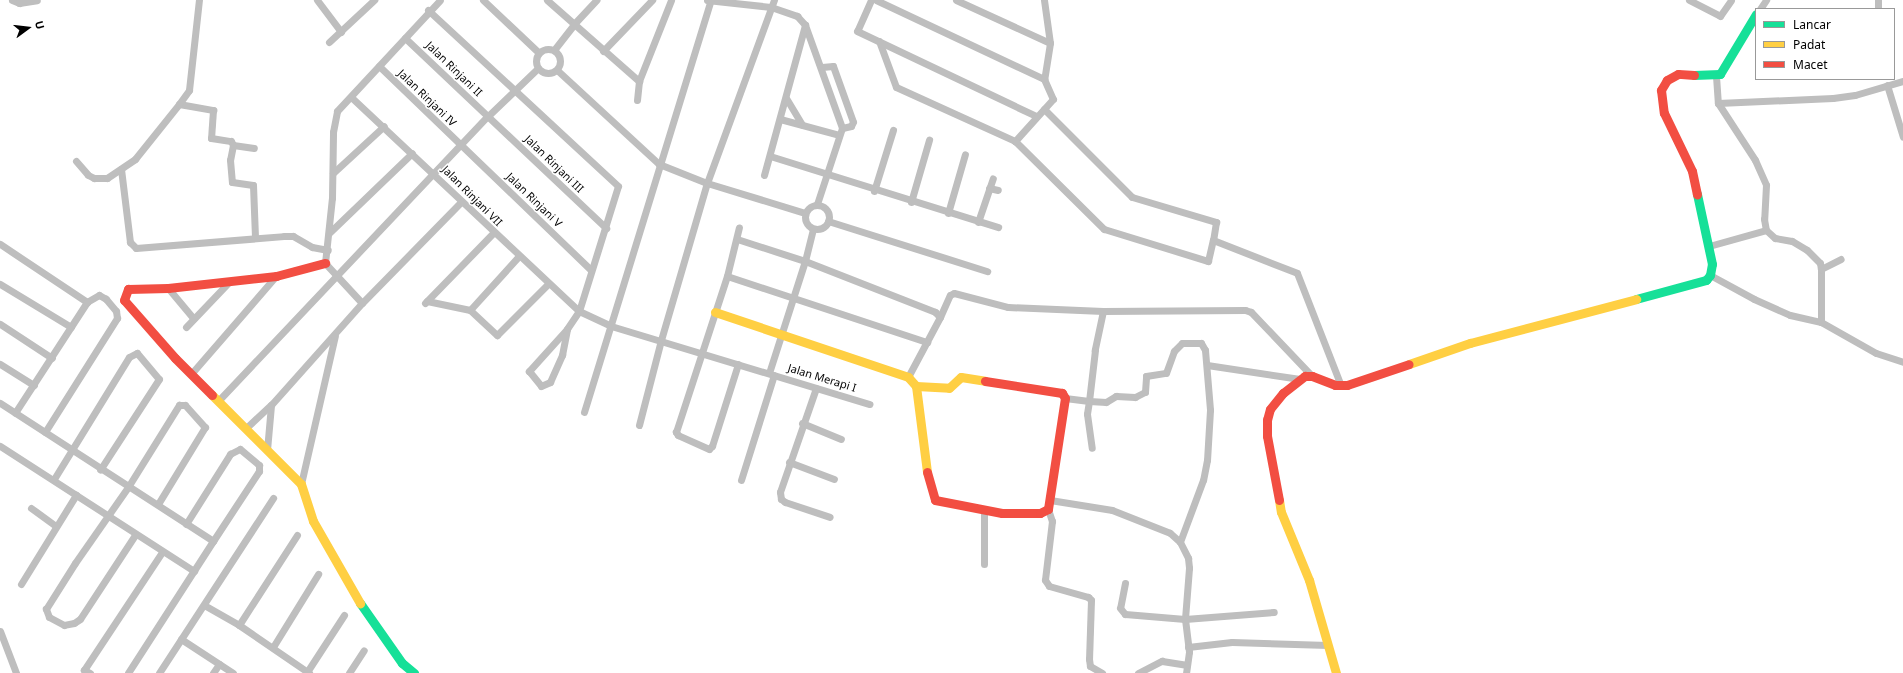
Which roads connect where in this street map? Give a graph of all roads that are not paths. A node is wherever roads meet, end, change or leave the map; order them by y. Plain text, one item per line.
1 (12, 0) edge
2 (37, 0) edge
3 (199, 0) edge
4 (317, 0) edge
5 (374, 0) edge
6 (440, 0) edge
7 (483, 0) edge
8 (596, 0) edge
9 (652, 0) edge
10 (671, 0) edge
11 (709, 0) edge
12 (870, 0) edge
13 (876, 0) edge
14 (956, 0) edge
15 (1038, 0) edge
16 (1690, 0) edge
17 (1731, 0) edge
18 (550, 1) edge
19 (1045, 2) edge
20 (367, 3) edge
21 (773, 4) edge
22 (428, 10) junction
23 (1755, 16) edge
24 (574, 24) junction
25 (805, 25) junction
26 (341, 32) junction
27 (405, 38) junction
28 (879, 41) junction
29 (329, 42) dead end
30 (1050, 43) junction
31 (554, 50) junction
32 (603, 51) junction
33 (540, 52) junction
34 (379, 66) junction
35 (822, 67) junction
36 (538, 68) junction
37 (557, 70) junction
38 (1716, 76) junction
39 (1044, 79) junction
40 (639, 81) junction
41 (1903, 81) edge
42 (1890, 83) edge
43 (514, 88) junction
44 (351, 97) junction
45 (786, 98) junction
46 (637, 100) dead end
47 (1718, 103) junction
48 (179, 104) junction
49 (1044, 109) junction
50 (488, 116) junction
51 (1036, 116) junction
52 (780, 120) junction
53 (802, 125) junction
54 (384, 126) junction
55 (842, 128) junction
56 (893, 130) dead end
57 (839, 135) junction
58 (1903, 137) edge
59 (929, 140) dead end
60 (1015, 141) junction
61 (460, 144) junction
62 (233, 145) junction
63 (254, 148) dead end
64 (412, 153) junction
65 (965, 154) dead end
66 (770, 156) junction
67 (76, 161) dead end
68 (659, 164) junction
69 (121, 169) junction
70 (333, 173) junction
71 (828, 173) junction
72 (434, 174) junction
73 (764, 175) dead end
74 (993, 178) dead end
75 (707, 183) junction
76 (989, 188) junction
77 (998, 190) dead end
78 (874, 191) junction
79 (461, 202) junction
80 (911, 202) junction
81 (817, 204) junction
82 (805, 213) junction
83 (948, 213) junction
84 (828, 221) junction
85 (978, 222) junction
86 (998, 227) dead end
87 (606, 228) junction
88 (739, 228) dead end
89 (813, 229) junction
90 (1766, 230) junction
91 (330, 233) junction
92 (494, 233) junction
93 (255, 238) junction
94 (737, 239) junction
95 (1213, 240) junction
96 (0, 244) edge
97 (1709, 246) junction
98 (328, 250) junction
99 (519, 256) junction
100 (1841, 259) dead end
101 (805, 261) junction
102 (325, 263) junction
103 (1821, 269) junction
104 (592, 270) junction
105 (987, 271) dead end
106 (335, 275) junction
107 (1710, 275) junction
108 (276, 276) junction
109 (726, 276) junction
110 (229, 282) junction
111 (0, 284) edge
112 (548, 284) junction
113 (168, 288) junction
114 (793, 299) junction
115 (87, 302) junction
116 (362, 303) junction
117 (470, 310) junction
118 (579, 311) junction
119 (1103, 311) junction
120 (715, 312) junction
121 (940, 317) junction
122 (194, 319) junction
123 (1821, 322) junction
124 (0, 324) edge
125 (611, 326) junction
126 (71, 327) junction
127 (186, 327) dead end
128 (567, 329) junction
129 (780, 334) junction
130 (335, 336) junction
131 (661, 340) junction
132 (927, 342) junction
133 (702, 352) junction
134 (52, 358) junction
135 (1903, 362) edge
136 (0, 364) edge
137 (738, 364) junction
138 (1207, 365) junction
139 (191, 374) junction
140 (771, 374) junction
141 (1312, 376) junction
142 (908, 377) junction
143 (1300, 379) junction
144 (34, 385) junction
145 (916, 386) junction
146 (1341, 386) junction
147 (816, 388) junction
148 (1065, 398) junction
149 (219, 400) junction
150 (1089, 401) junction
151 (0, 403) edge
152 (869, 404) dead end
153 (271, 405) junction
154 (584, 412) dead end
155 (15, 413) junction
156 (802, 424) junction
157 (639, 425) dead end
158 (246, 428) junction
159 (45, 432) junction
160 (841, 439) dead end
161 (0, 446) edge
162 (1092, 448) dead end
163 (268, 450) junction
164 (72, 451) junction
165 (789, 462) junction
166 (100, 470) junction
167 (54, 479) junction
168 (834, 479) dead end
169 (741, 480) dead end
170 (301, 484) junction
171 (128, 487) junction
172 (76, 495) junction
173 (273, 498) dead end
174 (158, 504) junction
175 (1049, 504) junction
176 (31, 508) dead end
177 (984, 511) junction
178 (109, 515) junction
179 (830, 517) dead end
180 (186, 524) junction
181 (56, 526) junction
182 (135, 535) junction
183 (297, 535) dead end
184 (213, 541) junction
185 (1180, 542) junction
186 (162, 552) junction
187 (984, 564) dead end
188 (194, 571) junction
189 (318, 574) dead end
190 (1125, 583) dead end
191 (21, 584) dead end
192 (204, 604) junction
193 (1274, 612) dead end
194 (344, 615) dead end
195 (1185, 618) junction
196 (239, 625) junction
197 (0, 631) edge
198 (181, 639) junction
199 (1328, 646) junction
200 (273, 647) junction
201 (1188, 647) junction
202 (364, 650) dead end
203 (219, 664) junction
204 (1186, 665) junction
205 (308, 672) edge
206 (16, 673) edge
207 (90, 673) edge
208 (128, 673) edge
209 (159, 673) edge
210 (213, 673) edge
211 (233, 673) edge
212 (349, 673) edge
213 (414, 673) edge
214 (1102, 673) edge
215 (1138, 673) edge
216 (1186, 673) edge
217 (1336, 673) edge

1 - 2 street
3 - 48 street
4 - 26 street
5 - 20 street
6 - 22 street
7 - 33 street
8 - 24 street
9 - 32 street
10 - 40 street
11 - 21 street
11 - 68 street
12 - 28 street
13 - 39 street
14 - 30 street
15 - 19 street
16 - 17 street
18 - 24 street
19 - 30 street
20 - 26 street
21 - 25 street
21 - 75 street
22 - 27 street
22 - 43 street
23 - 38 street
24 - 31 street
24 - 32 street
25 - 35 street
25 - 45 street
26 - 29 street
27 - 34 street
27 - 50 street, Jalan Rinjani II
28 - 51 street
28 - 60 street
30 - 39 street
31 - 33 street
31 - 37 street
32 - 40 street
33 - 36 street
34 - 44 street
34 - 61 street, Jalan Rinjani IV
35 - 55 street
35 - 55 street
36 - 37 street
36 - 43 street
37 - 68 street
38 - 47 street
38 - 97 street
39 - 49 street
40 - 46 street
41 - 42 street
42 - 47 street
42 - 58 street
43 - 50 street
43 - 87 street
44 - 54 street, Jalan Rinjani VII
44 - 70 street
45 - 52 street
45 - 53 street
47 - 90 street
48 - 62 street
48 - 69 street
49 - 51 street
49 - 95 street
50 - 61 street
50 - 87 street, Jalan Rinjani III
51 - 60 street
52 - 53 street
52 - 66 street
53 - 57 street
54 - 64 street, Jalan Rinjani VII
54 - 70 street
55 - 57 street
56 - 78 street
57 - 71 street
59 - 80 street
60 - 95 street
61 - 72 street
61 - 104 street, Jalan Rinjani V
62 - 63 street
62 - 93 street
64 - 72 street, Jalan Rinjani VII
64 - 91 street
65 - 83 street
66 - 71 street
66 - 73 street
67 - 69 street
68 - 75 street
68 - 125 street
69 - 93 street
70 - 91 street
71 - 78 street
71 - 81 street
72 - 79 street, Jalan Rinjani VII
72 - 106 street
74 - 76 street
75 - 82 street
75 - 131 street
76 - 77 street
76 - 85 street
78 - 80 street
79 - 92 street, Jalan Rinjani VII
79 - 116 street
80 - 83 street
81 - 82 street
81 - 84 street
82 - 89 street
83 - 85 street
84 - 89 street
84 - 105 street
85 - 86 street
87 - 104 street
88 - 94 street
89 - 101 street
90 - 97 street
90 - 103 street
91 - 98 street
92 - 99 street, Jalan Rinjani VII
92 - 117 street
93 - 98 street
94 - 101 street
94 - 109 street
95 - 146 street
96 - 115 street
97 - 107 street
98 - 102 street
99 - 112 street, Jalan Rinjani VII
99 - 117 street
100 - 103 street
101 - 114 street
101 - 121 street
102 - 106 street
102 - 108 street
103 - 123 street
104 - 118 street
106 - 116 street
106 - 149 street
107 - 123 street
107 - 146 street
108 - 110 street
108 - 139 street
109 - 114 street
109 - 120 street
110 - 113 street
110 - 122 street
111 - 126 street
112 - 117 street
112 - 118 street, Jalan Rinjani VII
113 - 122 street
113 - 139 street
114 - 129 street
114 - 132 street
115 - 126 street
115 - 159 street
116 - 130 street
118 - 125 street, Jalan Rinjani VII
118 - 128 street
119 - 121 street
119 - 141 street
119 - 150 street
120 - 129 street
120 - 133 street
121 - 132 street
122 - 127 street
123 - 135 street
124 - 134 street
125 - 131 street, Jalan Rinjani VII
125 - 154 street
126 - 134 street
128 - 128 street
129 - 140 street
129 - 142 street
130 - 153 street
130 - 170 street
131 - 133 street, Jalan Merapi I
131 - 157 street
132 - 142 street
133 - 137 street, Jalan Merapi I
133 - 137 street
134 - 144 street
136 - 144 street
137 - 140 street, Jalan Merapi I
138 - 143 street
138 - 150 street
138 - 185 street
139 - 149 street
140 - 147 street, Jalan Merapi I
140 - 169 street
141 - 143 street
141 - 146 street
142 - 145 street
143 - 199 street
144 - 155 street
145 - 148 street
145 - 177 street
147 - 152 street, Jalan Merapi I
147 - 156 street
148 - 150 street
148 - 175 street
149 - 158 street
150 - 162 street
151 - 155 street
153 - 158 street
153 - 163 street
155 - 159 street
156 - 160 street
156 - 165 street
158 - 163 street
159 - 164 street
161 - 167 street
163 - 170 street
164 - 166 street
164 - 166 street
164 - 167 street
165 - 168 street
165 - 179 street
166 - 171 street
167 - 172 street
170 - 213 street
171 - 174 street
171 - 174 street
171 - 178 street
172 - 178 street
172 - 181 street
173 - 192 street
174 - 180 street
175 - 177 street
175 - 185 street
175 - 214 street
176 - 181 street
177 - 187 street
178 - 182 street
178 - 182 street
180 - 184 street
180 - 184 street
181 - 191 street
182 - 186 street
183 - 196 street
184 - 188 street
185 - 195 street
186 - 188 street
186 - 207 street
188 - 208 street
189 - 200 street
190 - 195 street
192 - 196 street
192 - 198 street
193 - 195 street
194 - 205 street
195 - 201 street
196 - 200 street
197 - 206 street
198 - 203 street
198 - 209 street
199 - 201 street
199 - 217 street
200 - 205 street
201 - 204 street
202 - 212 street
203 - 210 street
203 - 211 street
204 - 215 street
204 - 216 street

